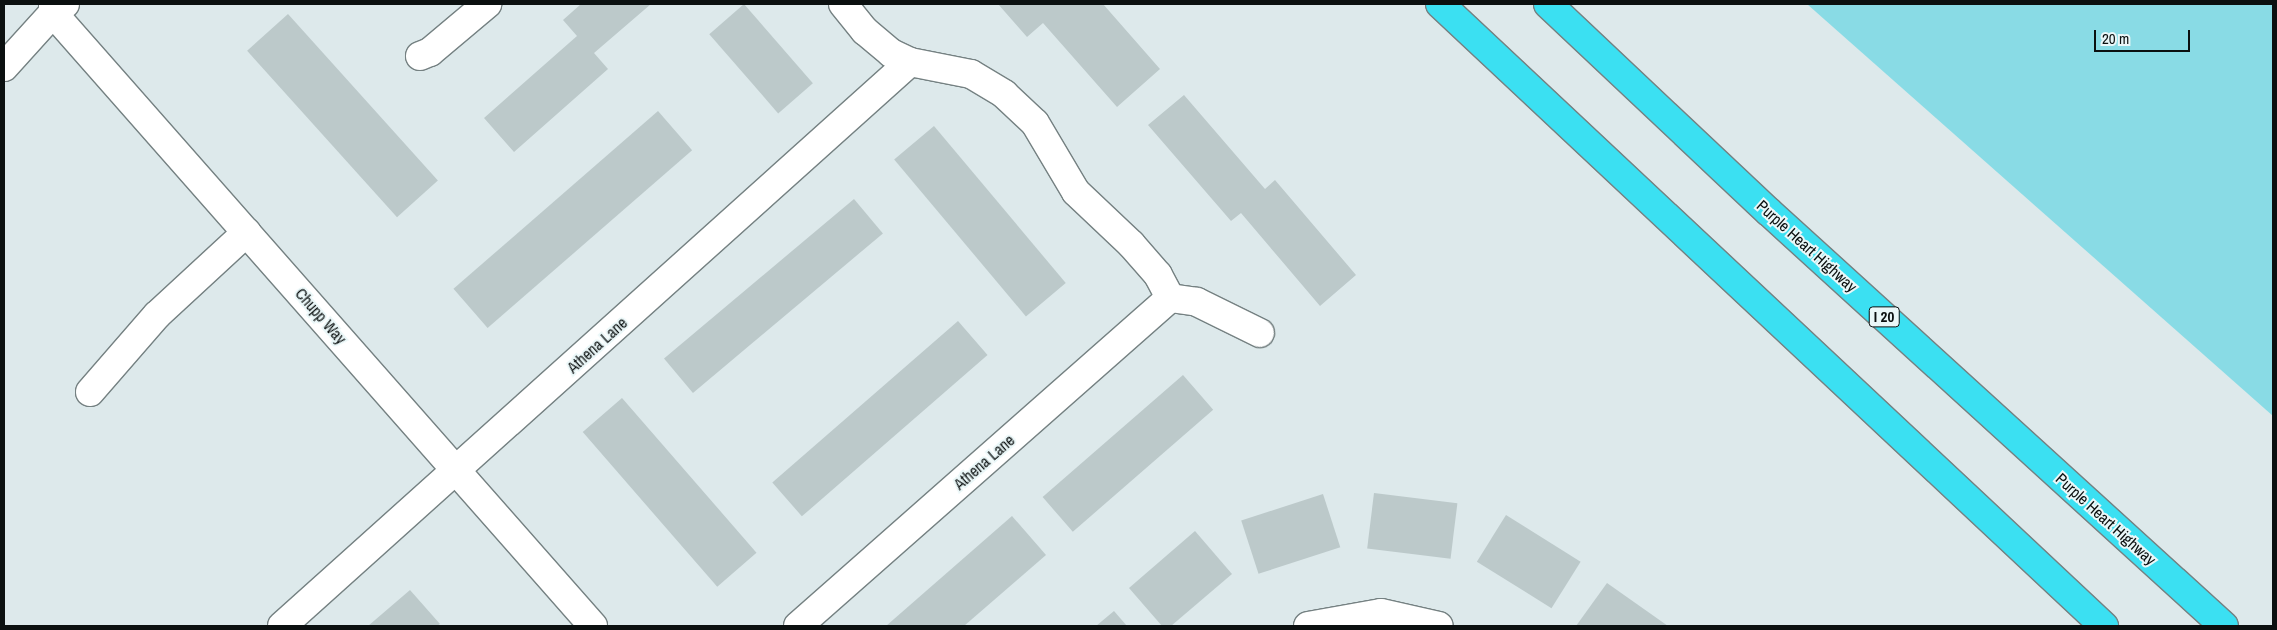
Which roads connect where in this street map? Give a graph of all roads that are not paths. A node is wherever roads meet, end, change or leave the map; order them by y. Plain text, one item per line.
1 (488, 4) edge
2 (843, 4) edge
3 (1440, 4) edge
4 (1548, 4) edge
5 (57, 7) edge
6 (420, 56) dead end
7 (910, 62) junction
8 (4, 67) edge
9 (247, 232) junction
10 (1170, 298) junction
11 (1260, 333) dead end
12 (90, 392) dead end
13 (457, 471) junction
14 (282, 626) edge
15 (593, 626) edge
16 (798, 626) edge
17 (1308, 626) edge
18 (1439, 626) edge
19 (2104, 626) edge
20 (2224, 626) edge

1 - 6 street
2 - 7 street
3 - 19 highway
4 - 20 highway, Purple Heart Highway / I 20
5 - 8 street
5 - 9 street, Chupp Way
7 - 10 street
7 - 13 street, Athena Lane
9 - 12 street
9 - 13 street, Chupp Way
10 - 11 street
10 - 16 street, Athena Lane
13 - 14 street, Athena Lane
13 - 15 street, Chupp Way
17 - 18 street

